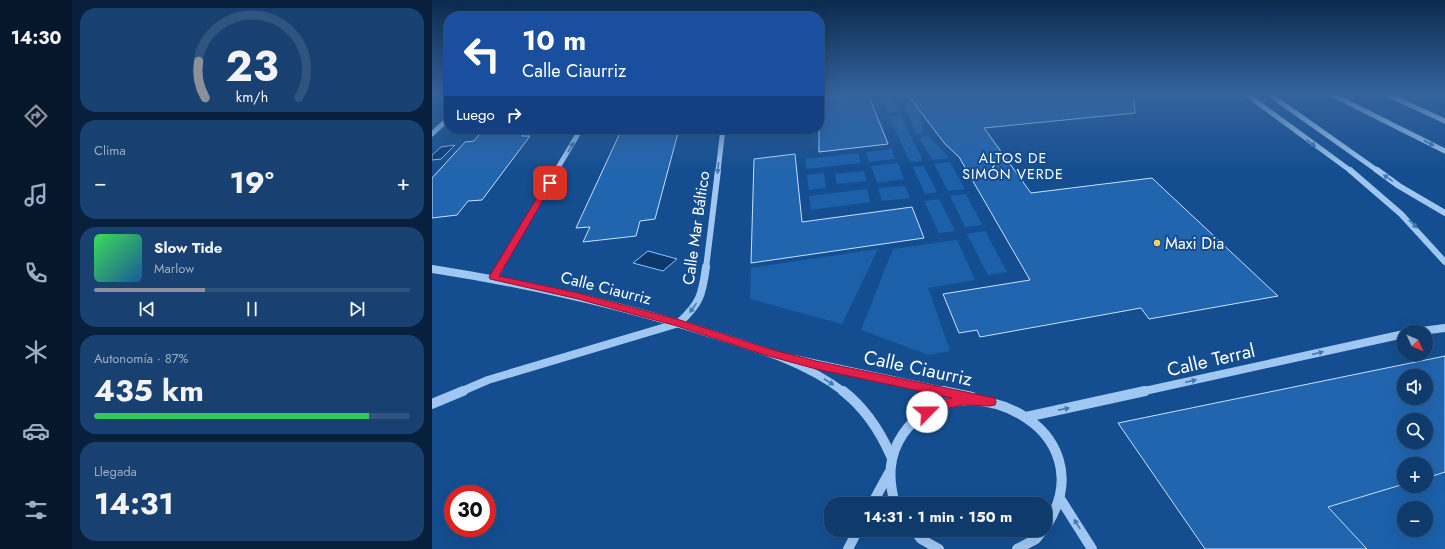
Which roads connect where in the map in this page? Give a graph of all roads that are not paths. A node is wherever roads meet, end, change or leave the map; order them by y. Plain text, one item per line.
1 (1280, 120) edge
2 (1305, 120) edge
3 (1382, 120) edge
4 (444, 123) edge
5 (432, 134) edge
6 (579, 134) edge
7 (722, 134) edge
8 (1445, 151) edge
9 (1445, 213) edge
10 (1445, 262) edge
11 (432, 268) edge
12 (494, 277) junction
13 (680, 323) junction
14 (1445, 328) edge
15 (1433, 330) edge
16 (1397, 336) edge
17 (769, 353) junction
18 (990, 402) junction
19 (432, 404) edge
20 (1026, 416) junction
21 (891, 456) junction
22 (890, 471) junction
23 (876, 497) edge
24 (893, 497) edge
25 (1061, 500) junction
26 (1052, 519) edge
27 (854, 537) edge
28 (920, 537) edge
29 (1038, 537) edge
30 (848, 549) edge
31 (939, 549) edge
32 (1017, 549) edge
33 (1092, 549) edge

1 -> 10 street
9 -> 2 street
3 -> 8 street
4 - 5 street
12 -> 6 street
7 -> 13 street, Calle Mar Báltico
11 - 12 street, Calle Ciaurriz
12 - 13 street, Calle Ciaurriz
13 - 17 street, Calle Ciaurriz
13 - 19 street
14 - 15 street
20 -> 16 street, Calle Terral
17 - 18 street, Calle Ciaurriz
17 -> 21 street, Calle Ciaurriz
18 - 20 street
18 - 21 street
20 - 25 street
21 - 22 street
22 - 23 street
22 - 24 street
25 - 26 street
33 -> 25 street
27 - 30 street
28 - 31 street
29 - 32 street

